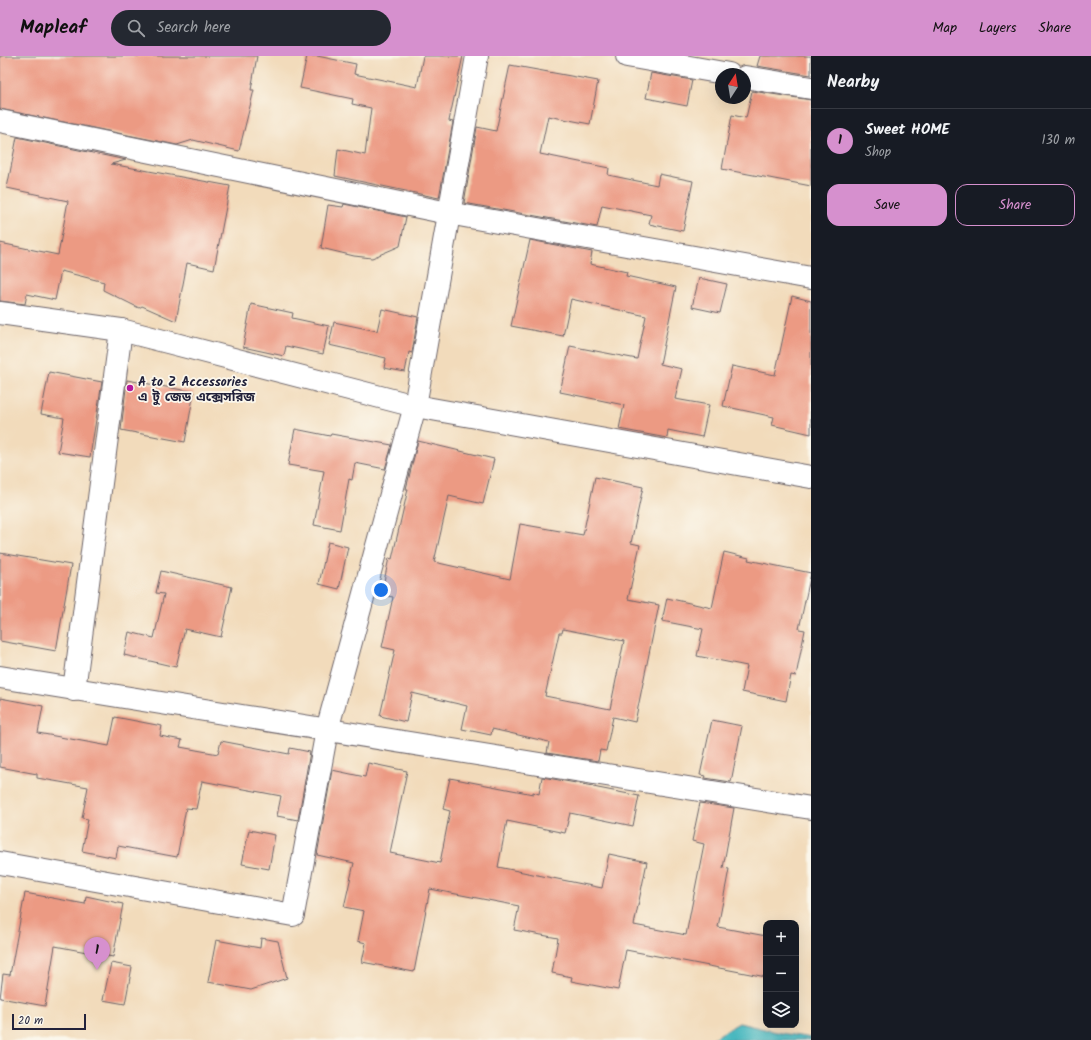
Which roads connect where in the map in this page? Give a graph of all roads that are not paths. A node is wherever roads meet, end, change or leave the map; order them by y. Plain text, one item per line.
1 (477, 56) edge
2 (627, 56) edge
3 (715, 72) edge
4 (751, 78) edge
5 (811, 88) edge
6 (0, 120) edge
7 (448, 213) junction
8 (811, 278) edge
9 (0, 313) edge
10 (121, 330) junction
11 (415, 406) junction
12 (811, 477) edge
13 (0, 677) edge
14 (74, 690) junction
15 (327, 730) junction
16 (811, 808) edge
17 (0, 863) edge

1 - 7 street
2 - 3 street
4 - 5 street
6 - 7 street
7 - 8 street
7 - 11 street
9 - 10 street
10 - 11 street
10 - 14 street
11 - 12 street
11 - 15 street
13 - 14 street
14 - 15 street
15 - 16 street
15 - 17 street

